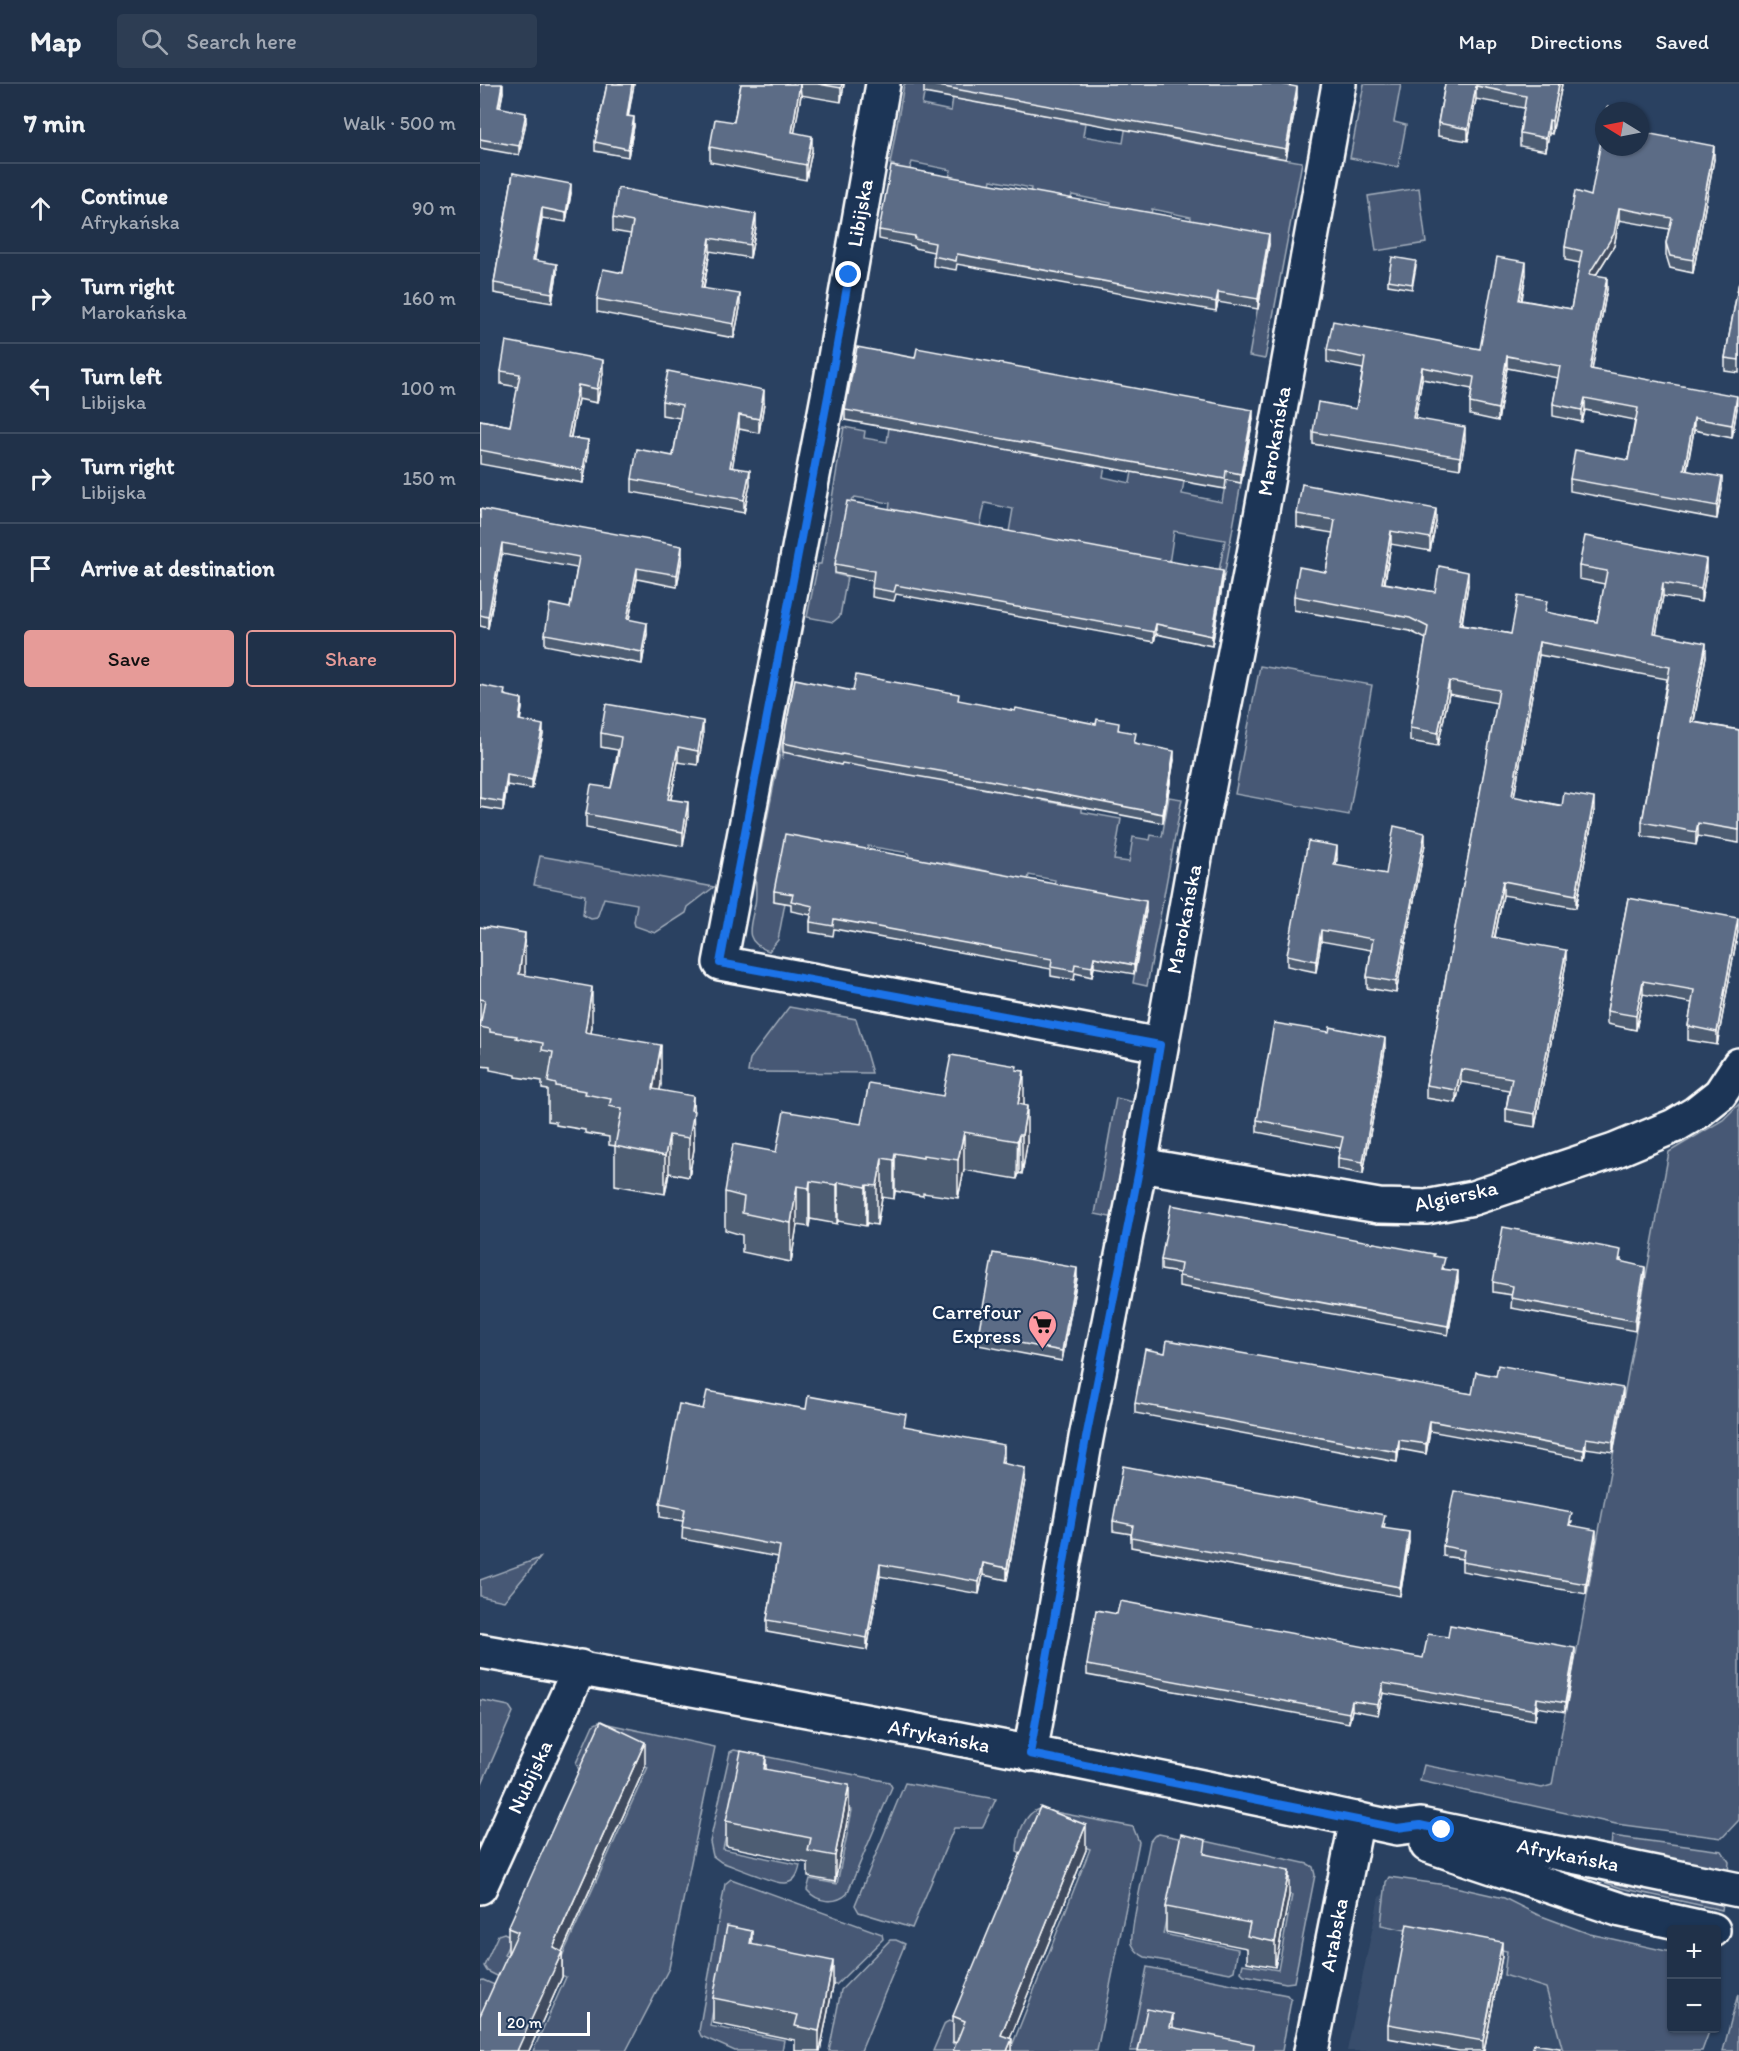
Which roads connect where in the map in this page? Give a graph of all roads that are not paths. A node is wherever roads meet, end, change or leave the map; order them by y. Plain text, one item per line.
1 (883, 84) edge
2 (1339, 84) edge
3 (1160, 1045) junction
4 (1739, 1065) edge
5 (1140, 1165) junction
6 (480, 1651) edge
7 (580, 1667) junction
8 (1030, 1754) junction
9 (1357, 1819) junction
10 (1397, 1828) junction
11 (480, 1887) edge
12 (1739, 1890) edge
13 (1692, 1925) edge
14 (1721, 1931) edge
15 (1739, 1935) edge
16 (1311, 2051) edge

1 - 3 street, Libijska
2 - 3 street, Marokańska
3 - 5 street, Marokańska
4 - 5 street, Algierska
5 - 8 street, Marokańska
6 - 7 street, Afrykańska
7 - 8 street, Afrykańska
7 - 11 street, Nubijska
8 - 9 street, Afrykańska
9 - 10 street, Afrykańska
9 - 16 street, Arabska
10 - 12 street, Afrykańska
10 - 13 street, Afrykańska
14 - 15 street, Afrykańska

